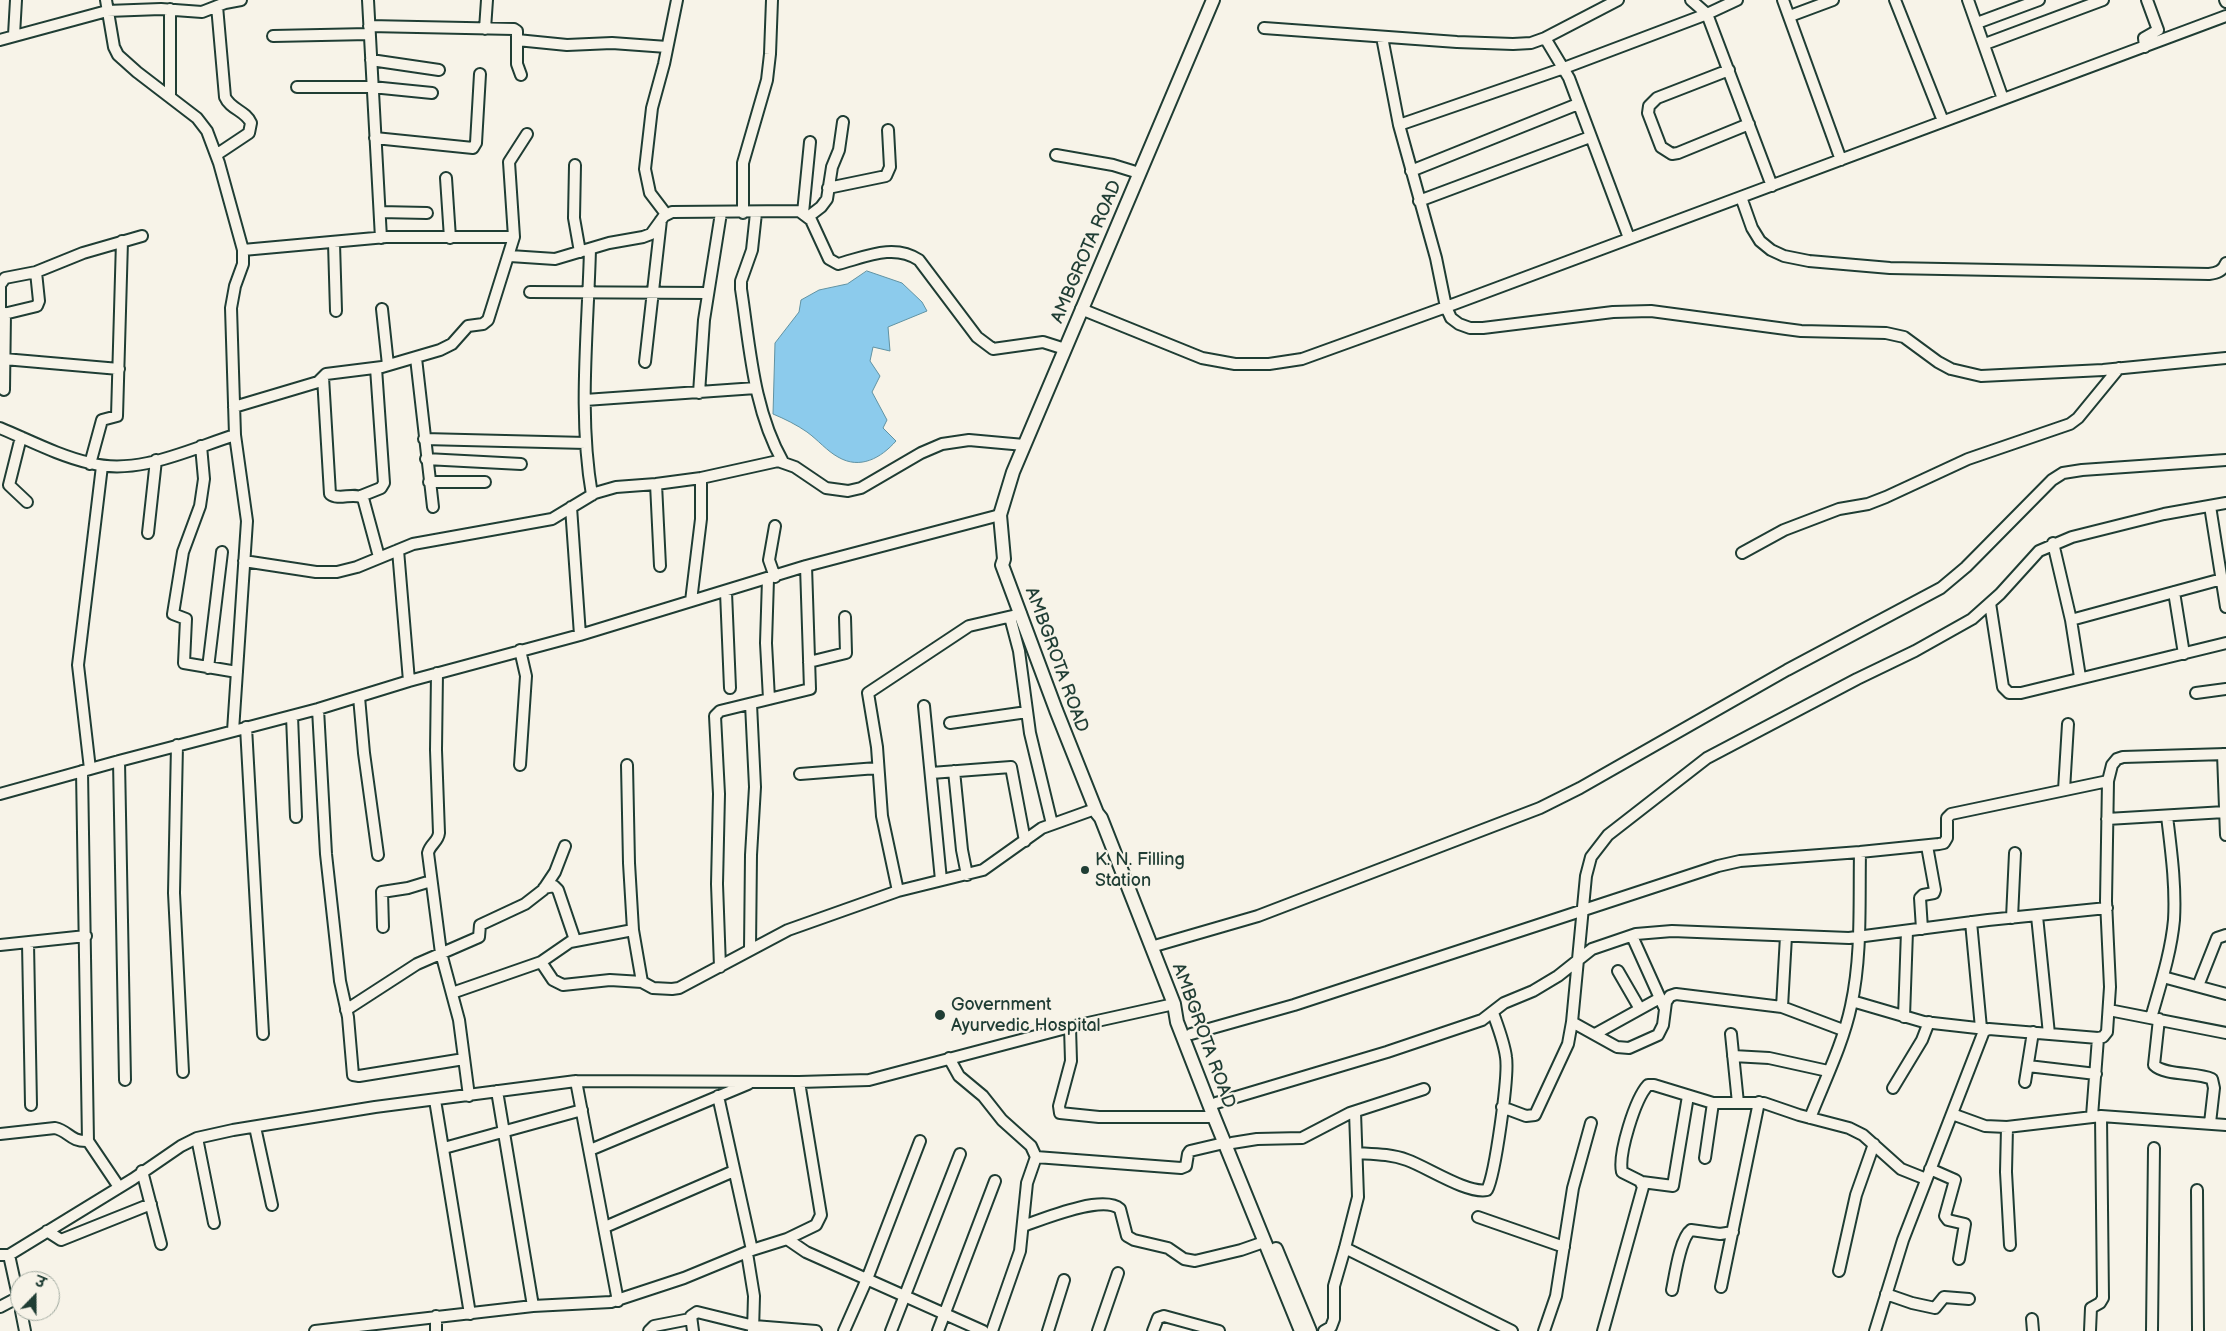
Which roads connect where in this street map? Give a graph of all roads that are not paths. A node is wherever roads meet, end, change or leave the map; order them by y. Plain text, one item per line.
1 (16, 0) edge
2 (106, 0) edge
3 (241, 0) edge
4 (368, 0) edge
5 (487, 0) edge
6 (677, 0) edge
7 (772, 0) edge
8 (1213, 0) edge
9 (1618, 0) edge
10 (1691, 0) edge
11 (1737, 0) edge
12 (1783, 0) edge
13 (1833, 0) edge
14 (1895, 0) edge
15 (1968, 0) edge
16 (2039, 0) edge
17 (2103, 0) edge
18 (2147, 0) edge
19 (222, 3) edge
20 (181, 5) edge
21 (170, 9) junction
22 (107, 12) junction
23 (1707, 14) junction
24 (1790, 16) junction
25 (2226, 16) edge
26 (1978, 23) junction
27 (1264, 28) dead end
28 (486, 29) junction
29 (369, 30) junction
30 (14, 35) junction
31 (273, 36) dead end
32 (1382, 37) junction
33 (1545, 38) junction
34 (0, 40) edge
35 (517, 40) junction
36 (1985, 44) junction
37 (667, 47) junction
38 (2145, 47) junction
39 (370, 60) junction
40 (1564, 68) junction
41 (439, 70) dead end
42 (1729, 70) junction
43 (480, 74) dead end
44 (521, 75) dead end
45 (297, 87) dead end
46 (372, 88) junction
47 (432, 93) dead end
48 (170, 98) junction
49 (2003, 99) junction
50 (1578, 104) junction
51 (1943, 121) junction
52 (843, 122) dead end
53 (1749, 124) junction
54 (1399, 125) junction
55 (888, 130) dead end
56 (527, 134) dead end
57 (1590, 137) junction
58 (375, 138) junction
59 (810, 142) dead end
60 (216, 155) junction
61 (1056, 155) dead end
62 (1841, 160) junction
63 (575, 165) dead end
64 (1411, 171) junction
65 (1139, 173) junction
66 (446, 178) dead end
67 (1772, 186) junction
68 (828, 188) junction
69 (1741, 197) junction
70 (1419, 201) junction
71 (380, 212) junction
72 (427, 213) dead end
73 (721, 213) junction
74 (743, 213) junction
75 (756, 213) junction
76 (806, 215) junction
77 (664, 217) junction
78 (142, 236) dead end
79 (514, 237) junction
80 (381, 238) junction
81 (450, 238) junction
82 (1629, 238) junction
83 (122, 241) junction
84 (334, 243) junction
85 (243, 250) junction
86 (585, 251) junction
87 (510, 256) junction
88 (2226, 263) edge
89 (36, 272) junction
90 (530, 292) dead end
91 (589, 293) junction
92 (653, 293) junction
93 (707, 293) junction
94 (1446, 307) junction
95 (382, 309) dead end
96 (1081, 309) junction
97 (336, 311) dead end
98 (5, 313) junction
99 (1065, 349) junction
100 (416, 358) junction
101 (2226, 358) edge
102 (4, 359) junction
103 (645, 362) dead end
104 (388, 365) junction
105 (376, 368) junction
106 (2119, 368) junction
107 (119, 369) junction
108 (323, 377) junction
109 (756, 388) junction
110 (4, 390) dead end
111 (700, 393) junction
112 (585, 400) junction
113 (234, 407) junction
114 (0, 428) edge
115 (235, 435) junction
116 (22, 437) junction
117 (424, 439) junction
118 (586, 443) junction
119 (1024, 445) junction
120 (200, 446) junction
121 (426, 459) junction
122 (156, 460) junction
123 (2226, 460) edge
124 (783, 462) junction
125 (90, 464) junction
126 (521, 464) dead end
127 (102, 466) junction
128 (701, 478) junction
129 (429, 482) junction
130 (485, 482) dead end
131 (656, 484) junction
132 (592, 495) junction
133 (360, 496) junction
134 (27, 502) dead end
135 (2226, 503) edge
136 (2210, 506) junction
137 (433, 507) dead end
138 (572, 508) junction
139 (1000, 515) junction
140 (775, 526) dead end
141 (148, 533) dead end
142 (2053, 543) junction
143 (398, 550) junction
144 (222, 552) dead end
145 (1742, 553) dead end
146 (379, 557) junction
147 (1004, 559) junction
148 (244, 561) junction
149 (660, 566) dead end
150 (806, 566) junction
151 (772, 578) junction
152 (2222, 580) junction
153 (726, 592) junction
154 (2174, 592) junction
155 (691, 601) junction
156 (1990, 603) junction
157 (2226, 607) edge
158 (1015, 615) junction
159 (845, 617) dead end
160 (2070, 620) junction
161 (580, 636) junction
162 (2226, 643) edge
163 (520, 650) junction
164 (2184, 654) junction
165 (809, 662) junction
166 (208, 668) junction
167 (237, 672) junction
168 (437, 673) junction
169 (2080, 677) junction
170 (409, 681) junction
171 (730, 688) dead end
172 (2226, 689) edge
173 (2196, 693) dead end
174 (359, 697) junction
175 (769, 699) junction
176 (751, 704) junction
177 (924, 706) dead end
178 (318, 709) junction
179 (1026, 712) junction
180 (292, 716) junction
181 (950, 723) dead end
182 (2068, 724) dead end
183 (246, 727) junction
184 (233, 731) junction
185 (177, 745) junction
186 (2225, 754) edge
187 (119, 761) junction
188 (520, 765) dead end
189 (627, 765) dead end
190 (877, 768) junction
191 (86, 770) junction
192 (954, 771) junction
193 (931, 773) junction
194 (800, 774) dead end
195 (2108, 781) junction
196 (2064, 790) junction
197 (0, 794) edge
198 (1097, 811) junction
199 (2167, 816) junction
200 (296, 817) dead end
201 (2226, 818) edge
202 (2107, 819) junction
203 (1052, 824) junction
204 (2226, 835) edge
205 (1024, 841) junction
206 (565, 846) dead end
207 (1927, 846) junction
208 (1860, 852) junction
209 (2015, 853) dead end
210 (378, 855) dead end
211 (967, 875) junction
212 (941, 880) junction
213 (431, 881) junction
214 (544, 888) junction
215 (898, 891) junction
216 (2107, 908) junction
217 (1581, 911) junction
218 (2037, 916) junction
219 (2012, 918) junction
220 (1971, 922) junction
221 (383, 927) dead end
222 (1922, 929) junction
223 (633, 930) junction
224 (1907, 931) junction
225 (86, 936) junction
226 (1632, 936) junction
227 (1786, 936) junction
228 (2226, 936) edge
229 (1859, 937) junction
230 (575, 940) junction
231 (28, 943) junction
232 (0, 945) edge
233 (1151, 947) junction
234 (750, 949) junction
235 (441, 953) junction
236 (1578, 960) junction
237 (541, 962) junction
238 (720, 967) junction
239 (1618, 971) dead end
240 (2163, 976) junction
241 (642, 982) junction
242 (2198, 986) junction
243 (452, 993) junction
244 (2226, 994) edge
245 (1852, 1001) junction
246 (1662, 1002) junction
247 (1782, 1007) junction
248 (1175, 1009) junction
249 (1640, 1009) junction
250 (346, 1010) junction
251 (2109, 1010) junction
252 (1493, 1013) junction
253 (1904, 1017) junction
254 (2155, 1018) junction
255 (1572, 1022) junction
256 (1929, 1022) junction
257 (1070, 1027) junction
258 (1983, 1029) junction
259 (1843, 1030) junction
260 (2034, 1032) junction
261 (2226, 1033) edge
262 (262, 1034) dead end
263 (1191, 1034) junction
264 (1595, 1034) junction
265 (1731, 1034) dead end
266 (2049, 1034) junction
267 (2098, 1038) junction
268 (1733, 1056) junction
269 (949, 1058) junction
270 (2028, 1066) junction
271 (465, 1068) junction
272 (1828, 1071) junction
273 (183, 1072) dead end
274 (2096, 1074) junction
275 (125, 1080) dead end
276 (576, 1081) junction
277 (753, 1082) junction
278 (799, 1082) junction
279 (2025, 1082) dead end
280 (1893, 1088) dead end
281 (1424, 1089) dead end
282 (497, 1091) junction
283 (469, 1096) junction
284 (718, 1096) junction
285 (1688, 1096) junction
286 (435, 1100) junction
287 (1216, 1102) junction
288 (1759, 1102) junction
289 (1713, 1103) junction
290 (1738, 1103) junction
291 (31, 1105) dead end
292 (1502, 1107) junction
293 (582, 1110) junction
294 (1355, 1112) junction
295 (1952, 1114) junction
296 (2096, 1116) junction
297 (1214, 1117) junction
298 (1810, 1118) junction
299 (1591, 1123) dead end
300 (2210, 1123) junction
301 (2226, 1124) edge
302 (255, 1127) junction
303 (2007, 1127) junction
304 (505, 1131) junction
305 (0, 1134) edge
306 (197, 1138) junction
307 (920, 1141) dead end
308 (1228, 1143) junction
309 (1874, 1144) junction
310 (91, 1146) junction
311 (444, 1148) junction
312 (2154, 1148) dead end
313 (590, 1150) junction
314 (1357, 1153) junction
315 (960, 1154) dead end
316 (1036, 1156) junction
317 (1705, 1158) dead end
318 (142, 1171) junction
319 (734, 1171) junction
320 (1928, 1174) junction
321 (995, 1181) dead end
322 (1642, 1182) junction
323 (119, 1187) junction
324 (2197, 1190) dead end
325 (151, 1204) junction
326 (272, 1205) dead end
327 (1478, 1217) dead end
328 (214, 1223) dead end
329 (1024, 1226) junction
330 (605, 1227) junction
331 (47, 1231) junction
332 (1733, 1232) junction
333 (787, 1239) junction
334 (1264, 1242) junction
335 (161, 1244) dead end
336 (2010, 1245) dead end
337 (1564, 1247) junction
338 (1346, 1248) junction
339 (749, 1251) junction
340 (4, 1255) edge
341 (1960, 1259) dead end
342 (1839, 1271) dead end
343 (10, 1273) edge
344 (1118, 1273) dead end
345 (867, 1279) junction
346 (1064, 1280) dead end
347 (1721, 1287) dead end
348 (1672, 1290) dead end
349 (1886, 1294) junction
350 (905, 1296) junction
351 (1969, 1299) dead end
352 (618, 1301) junction
353 (533, 1306) junction
354 (470, 1314) junction
355 (944, 1314) junction
356 (436, 1316) junction
357 (690, 1319) junction
358 (2032, 1319) dead end
359 (372, 1328) edge
360 (754, 1329) edge
361 (338, 1330) edge
362 (315, 1331) edge
363 (436, 1331) edge
364 (649, 1331) edge
365 (693, 1331) edge
366 (816, 1331) edge
367 (844, 1331) edge
368 (891, 1331) edge
369 (938, 1331) edge
370 (983, 1331) edge
371 (992, 1331) edge
372 (1048, 1331) edge
373 (1098, 1331) edge
374 (1153, 1331) edge
375 (1219, 1331) edge
376 (1301, 1331) edge
377 (1310, 1331) edge
378 (1324, 1331) edge
379 (1512, 1331) edge
380 (1544, 1331) edge
381 (1603, 1331) edge
382 (1875, 1331) edge
383 (2033, 1331) edge
384 (2090, 1331) edge
385 (2152, 1331) edge
386 (2198, 1331) edge

1 - 30 street
2 - 22 street
3 - 19 street
4 - 29 street
5 - 28 street
6 - 37 street
7 - 74 street
8 - 65 main road, AMBGROTA ROAD
9 - 33 street
10 - 23 street
11 - 23 street
12 - 24 street
13 - 24 street
14 - 51 street
15 - 26 street
16 - 26 street
17 - 36 street
18 - 38 street
19 - 20 street
19 - 60 street
20 - 21 street
21 - 22 street
21 - 48 street
22 - 30 street
22 - 48 street
23 - 40 street
23 - 42 street
24 - 62 street
25 - 38 street
26 - 36 street
27 - 32 street
28 - 29 street
28 - 35 street
29 - 31 street
29 - 39 street
30 - 34 street
32 - 33 street
32 - 54 street
33 - 40 street
35 - 37 street
35 - 44 street
36 - 49 street
37 - 77 street
38 - 49 street
39 - 41 street
39 - 46 street
40 - 50 street
40 - 54 street
42 - 53 street
42 - 53 street
43 - 58 street
45 - 46 street
46 - 47 street
46 - 58 street
48 - 60 street
49 - 51 street
50 - 57 street
50 - 64 street
51 - 62 street
52 - 68 street
53 - 67 street
54 - 64 street
55 - 68 street
56 - 79 street
57 - 70 street
57 - 82 street
58 - 71 street
59 - 76 street
60 - 85 street
61 - 65 street
62 - 67 street
63 - 86 street
64 - 70 street
65 - 96 main road, AMBGROTA ROAD
66 - 81 street
67 - 69 street
68 - 76 street
69 - 82 street
69 - 88 street
70 - 94 street
71 - 72 street
71 - 80 street
73 - 74 street
73 - 77 street
73 - 93 street
74 - 75 street
75 - 76 street
75 - 109 street
76 - 99 street
77 - 86 street
77 - 92 street
78 - 83 street
79 - 81 street
79 - 87 street
80 - 81 street
80 - 84 street
82 - 94 street
83 - 89 street
83 - 107 street
84 - 85 street
84 - 97 street
85 - 113 street
86 - 87 street
86 - 91 street
87 - 100 street
89 - 98 street
89 - 98 street
90 - 91 street
91 - 92 street
91 - 112 street
92 - 93 street
92 - 103 street
93 - 111 street
94 - 96 street
94 - 106 street
95 - 104 street
96 - 99 main road, AMBGROTA ROAD
98 - 102 street
99 - 119 main road, AMBGROTA ROAD
100 - 104 street
100 - 117 street
101 - 106 street
102 - 107 street
102 - 110 street
104 - 105 street
105 - 108 street
105 - 133 street
106 - 145 street
107 - 125 street
108 - 113 street
108 - 133 street
109 - 111 street
109 - 124 street
111 - 112 street
112 - 118 street
113 - 115 street
114 - 116 street
115 - 120 street
115 - 148 street
116 - 125 street
116 - 134 street
117 - 118 street
117 - 121 street
118 - 132 street
119 - 124 street
119 - 139 main road, AMBGROTA ROAD
120 - 122 street
120 - 166 street
121 - 126 street
121 - 129 street
122 - 127 street
122 - 141 street
123 - 233 street
124 - 128 street
125 - 127 street
127 - 191 street
128 - 131 street
128 - 155 street
129 - 130 street
129 - 137 street
131 - 132 street
131 - 149 street
132 - 138 street
133 - 146 street
135 - 136 street
136 - 142 street
136 - 152 street
138 - 143 street
138 - 161 street
139 - 147 main road, AMBGROTA ROAD
139 - 150 street
140 - 151 street
142 - 156 street
142 - 160 street
143 - 146 street
143 - 170 street
144 - 166 street
146 - 148 street
147 - 158 main road, AMBGROTA ROAD
147 - 198 main road
148 - 167 street
150 - 151 street
150 - 165 street
151 - 153 street
151 - 175 street
152 - 154 street
152 - 157 street
153 - 155 street
153 - 171 street
154 - 160 street
154 - 164 street
155 - 161 street
156 - 169 street
156 - 217 street
158 - 179 street
158 - 190 street
158 - 198 main road, AMBGROTA ROAD
159 - 165 street
160 - 169 street
161 - 163 street
162 - 164 street
163 - 168 street
163 - 188 street
164 - 169 street
165 - 175 street
166 - 167 street
167 - 184 street
168 - 170 street
168 - 213 street
170 - 174 street
172 - 173 street
174 - 178 street
174 - 210 street
175 - 176 street
176 - 234 street
176 - 238 street
177 - 193 street
178 - 180 street
178 - 250 street
179 - 181 street
179 - 203 street
180 - 183 street
180 - 200 street
182 - 196 street
183 - 184 street
183 - 262 street
184 - 185 street
185 - 187 street
185 - 273 street
186 - 195 street
186 - 201 street
187 - 191 street
187 - 275 street
189 - 223 street
190 - 194 street
190 - 215 street
191 - 197 street
191 - 225 street
192 - 193 street
192 - 205 street
192 - 211 street
193 - 212 street
195 - 196 street
195 - 202 street
196 - 207 street
198 - 203 street
198 - 233 main road, AMBGROTA ROAD
199 - 201 street
199 - 202 street
199 - 240 street
201 - 204 street
202 - 216 street
203 - 205 street
205 - 211 street
206 - 214 street
207 - 208 street
207 - 222 street
208 - 217 street
208 - 229 street
209 - 219 street
211 - 212 street
212 - 215 street
213 - 221 street
213 - 235 street
214 - 230 street
214 - 235 street
215 - 234 street
216 - 218 street
216 - 251 street
217 - 236 street
217 - 263 street
218 - 219 street
218 - 266 street
219 - 220 street
220 - 222 street
220 - 258 street
222 - 224 street
223 - 230 street
223 - 241 street
224 - 229 street
224 - 253 street
225 - 231 street
225 - 310 street
226 - 227 street
226 - 236 street
226 - 246 street
227 - 229 street
227 - 247 street
228 - 242 street
229 - 245 street
230 - 237 street
231 - 232 street
231 - 291 street
233 - 248 main road, AMBGROTA ROAD
234 - 238 street
235 - 243 street
235 - 250 street
236 - 252 street
236 - 255 street
237 - 241 street
237 - 243 street
238 - 241 street
239 - 249 street
240 - 242 street
240 - 254 street
242 - 244 street
243 - 271 street
245 - 253 street
245 - 259 street
246 - 247 street
246 - 249 street
246 - 264 street
247 - 259 street
248 - 257 street
248 - 263 main road
248 - 297 main road, AMBGROTA ROAD
249 - 264 street
250 - 271 street
251 - 254 street
251 - 267 street
252 - 287 street
252 - 292 street
253 - 256 street
254 - 261 street
254 - 300 street
255 - 264 street
255 - 292 street
256 - 258 street
256 - 280 street
257 - 269 street
257 - 297 street
258 - 260 street
258 - 295 street
259 - 272 street
260 - 266 street
260 - 270 street
263 - 287 main road
265 - 268 street
266 - 267 street
267 - 274 street
268 - 272 street
268 - 290 street
269 - 278 street
269 - 316 street
270 - 274 street
270 - 279 street
271 - 283 street
272 - 298 street
274 - 296 street
276 - 277 street
276 - 282 street
276 - 293 street
277 - 278 street
277 - 284 street
278 - 333 street
281 - 294 street
282 - 283 street
282 - 304 street
283 - 286 street
284 - 313 street
284 - 319 street
285 - 289 street
285 - 322 street
285 - 322 street
286 - 302 street
286 - 311 street
287 - 308 main road
288 - 290 street
288 - 298 street
288 - 332 street
289 - 290 street
289 - 317 street
292 - 314 street
293 - 304 street
293 - 313 street
294 - 308 street
294 - 314 street
295 - 303 street
295 - 320 street
296 - 300 street
296 - 303 street
296 - 384 street
297 - 308 main road, AMBGROTA ROAD
298 - 309 street
299 - 337 street
300 - 301 street
302 - 306 street
302 - 326 street
303 - 336 street
304 - 311 street
304 - 353 street
305 - 310 street
306 - 318 street
306 - 328 street
307 - 345 street
308 - 316 street
308 - 334 main road, AMBGROTA ROAD
308 - 377 main road
309 - 320 street
309 - 342 street
310 - 323 street
311 - 354 street
312 - 385 street
313 - 330 street
314 - 338 street
315 - 350 street
316 - 329 street
318 - 323 street
318 - 325 street
319 - 330 street
319 - 339 street
320 - 341 street
320 - 349 street
321 - 355 street
322 - 381 street
323 - 331 street
324 - 386 street
325 - 331 street
325 - 335 street
327 - 337 street
329 - 334 street
329 - 371 street
330 - 352 street
331 - 340 street
332 - 347 street
332 - 348 street
333 - 339 street
333 - 345 street
334 - 376 main road, AMBGROTA ROAD
337 - 380 street
338 - 378 street
338 - 379 street
339 - 352 street
339 - 360 street
340 - 343 street
344 - 373 street
345 - 350 street
345 - 367 street
346 - 372 street
349 - 351 street
349 - 382 street
350 - 355 street
350 - 368 street
352 - 353 street
353 - 354 street
354 - 356 street
355 - 369 street
355 - 370 street
356 - 359 street
356 - 363 street
357 - 360 street
357 - 364 street
357 - 365 street
358 - 383 street
359 - 361 street
360 - 366 street
361 - 362 street
374 - 375 street

